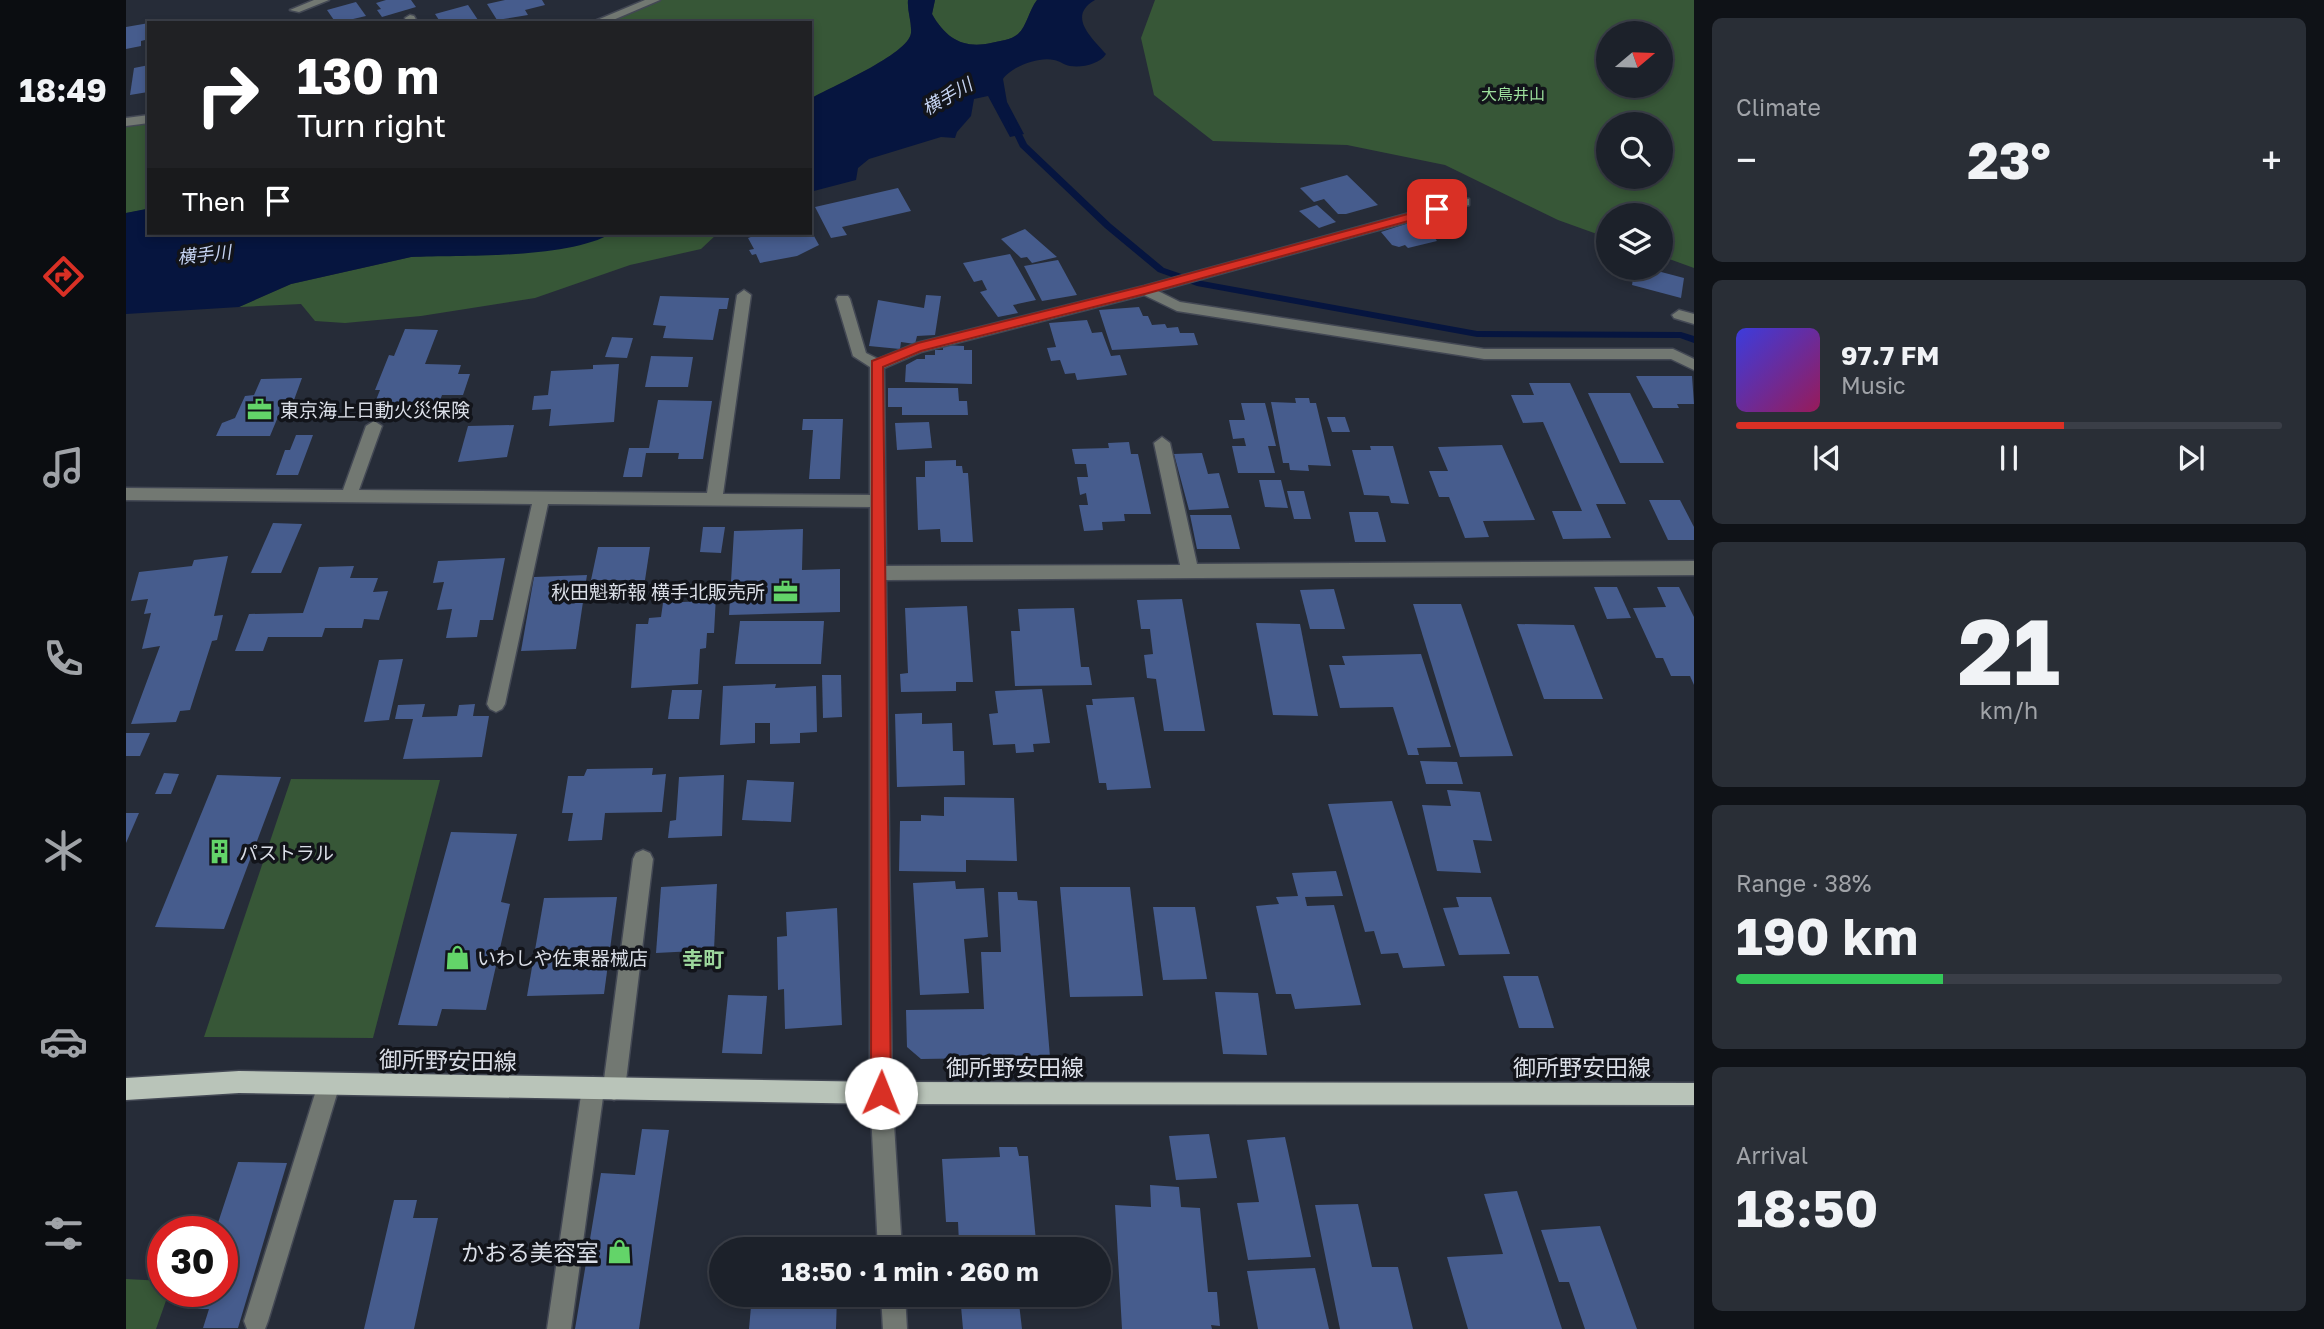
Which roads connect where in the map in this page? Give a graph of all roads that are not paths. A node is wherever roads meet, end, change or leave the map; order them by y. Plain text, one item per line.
1 (324, 0) edge
2 (655, 0) edge
3 (293, 5) edge
4 (600, 21) edge
5 (147, 119) edge
6 (126, 122) edge
7 (1464, 202) dead end
8 (1145, 290) junction
9 (744, 295) dead end
10 (843, 299) dead end
11 (1679, 315) dead end
12 (1694, 319) edge
13 (877, 365) junction
14 (1694, 365) edge
15 (373, 426) dead end
16 (1162, 443) dead end
17 (126, 494) edge
18 (349, 496) junction
19 (541, 498) junction
20 (714, 499) junction
21 (878, 500) junction
22 (1694, 568) edge
23 (1190, 571) junction
24 (878, 573) junction
25 (496, 704) dead end
26 (643, 859) dead end
27 (328, 1084) junction
28 (126, 1088) edge
29 (603, 1089) junction
30 (881, 1093) junction
31 (1694, 1094) edge
32 (889, 1237) edge
33 (894, 1307) edge
34 (256, 1321) dead end
35 (559, 1329) edge
36 (895, 1329) edge

1 - 3 street
2 - 4 street
5 - 6 street
7 - 8 street
8 - 13 street
8 - 14 street
9 - 20 street
10 - 13 street
11 - 12 street
13 - 21 street
15 - 18 street
16 - 23 street
17 - 18 street
18 - 19 street
19 - 20 street
19 - 25 street
20 - 21 street
21 - 24 street
22 - 23 street
23 - 24 street
24 - 30 street
26 - 29 street
27 - 28 main road, 御所野安田線
27 - 29 main road, 御所野安田線
27 - 34 street
29 - 30 main road, 御所野安田線
29 - 35 street
30 - 31 main road, 御所野安田線
30 - 32 street
33 - 36 street

